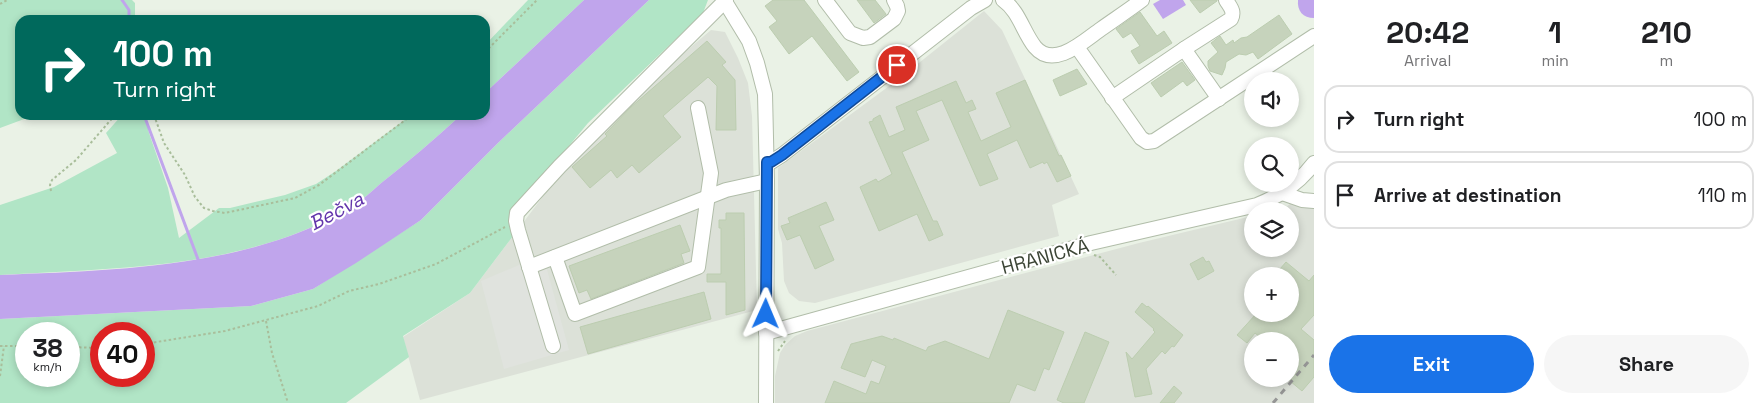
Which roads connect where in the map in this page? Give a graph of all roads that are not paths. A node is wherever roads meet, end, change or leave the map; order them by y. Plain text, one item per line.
1 (725, 0) edge
2 (825, 0) edge
3 (894, 0) edge
4 (985, 0) edge
5 (1003, 0) edge
6 (1142, 0) edge
7 (1226, 0) edge
8 (1314, 36) edge
9 (1077, 47) junction
10 (1184, 49) junction
11 (1112, 98) junction
12 (1219, 99) junction
13 (698, 108) dead end
14 (767, 162) junction
15 (1314, 163) edge
16 (768, 181) junction
17 (1282, 193) junction
18 (708, 198) junction
19 (1314, 201) edge
20 (555, 257) junction
21 (529, 267) junction
22 (766, 333) junction
23 (553, 346) dead end
24 (766, 403) edge

1 - 14 street
1 - 21 street
2 - 3 street
4 - 14 street
5 - 9 street
6 - 9 street
7 - 10 street
8 - 12 street
9 - 11 street
10 - 11 street
10 - 12 street
11 - 12 street
13 - 18 street
14 - 16 street
15 - 17 street, HRANICKÁ
16 - 18 street
16 - 22 street
17 - 19 street
17 - 22 street, HRANICKÁ
18 - 20 street
18 - 20 street
20 - 21 street
21 - 23 street
22 - 24 street

